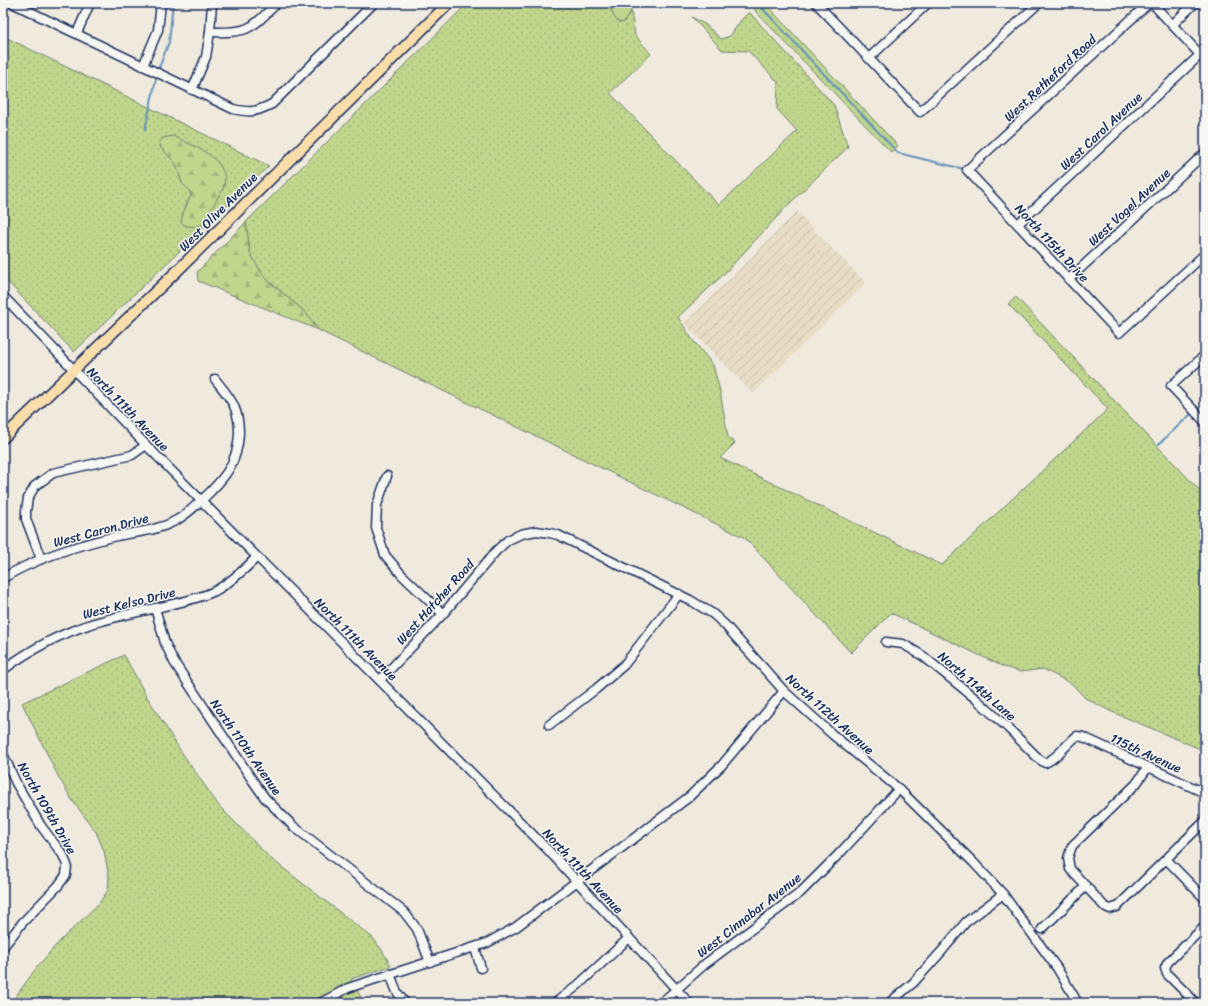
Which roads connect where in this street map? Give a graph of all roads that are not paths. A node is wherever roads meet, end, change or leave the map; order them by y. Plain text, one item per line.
1 (12, 3) edge
2 (90, 3) edge
3 (161, 3) edge
4 (212, 3) edge
5 (277, 3) edge
6 (374, 3) edge
7 (449, 3) edge
8 (818, 3) edge
9 (928, 3) edge
10 (1150, 3) edge
11 (1195, 3) edge
12 (1036, 4) edge
13 (1172, 24) junction
14 (210, 32) junction
15 (77, 33) junction
16 (869, 58) junction
17 (1203, 58) edge
18 (143, 66) junction
19 (192, 90) junction
20 (1205, 153) edge
21 (967, 170) joint
22 (1018, 224) junction
23 (1205, 254) edge
24 (1069, 279) junction
25 (3, 296) edge
26 (1205, 355) edge
27 (74, 371) junction
28 (215, 379) dead end
29 (1205, 422) edge
30 (3, 438) edge
31 (146, 445) junction
32 (387, 476) dead end
33 (201, 500) junction
34 (508, 540) joint
35 (257, 557) junction
36 (41, 559) junction
37 (3, 578) edge
38 (679, 594) junction
39 (155, 608) junction
40 (443, 614) junction
41 (886, 642) dead end
42 (3, 670) edge
43 (380, 680) junction
44 (784, 691) junction
45 (549, 725) dead end
46 (1077, 736) joint
47 (3, 754) edge
48 (1148, 767) junction
49 (899, 789) junction
50 (1205, 792) edge
51 (1205, 821) edge
52 (1166, 860) junction
53 (578, 881) junction
54 (1086, 886) junction
55 (1003, 894) junction
56 (1205, 899) edge
57 (1205, 926) edge
58 (1042, 929) dead end
59 (629, 938) junction
60 (3, 947) edge
61 (474, 948) junction
62 (430, 962) junction
63 (481, 968) dead end
64 (390, 974) junction
65 (676, 989) junction
66 (320, 1003) edge
67 (405, 1003) edge
68 (555, 1003) edge
69 (661, 1003) edge
70 (689, 1003) edge
71 (889, 1003) edge
72 (1078, 1003) edge
73 (1196, 1003) edge

1 - 15 street
2 - 15 street
3 - 18 street
4 - 14 street
5 - 14 street
6 - 19 street
7 - 27 main road, West Olive Avenue
8 - 16 street
9 - 16 street
10 - 13 street
10 - 21 street, West Retheford Road
11 - 13 street
12 - 16 street
13 - 17 street
14 - 19 street
15 - 18 street
17 - 22 street, West Carol Avenue
18 - 19 street
20 - 24 street, West Vogel Avenue
21 - 22 street, North 115th Drive
22 - 24 street, North 115th Drive
23 - 24 street, North 115th Drive
25 - 27 street, North 111th Avenue
26 - 29 street
27 - 30 main road, West Olive Avenue
27 - 31 street, North 111th Avenue
28 - 33 street, West Caron Drive
31 - 33 street, North 111th Avenue
31 - 36 street
32 - 40 street
33 - 35 street, North 111th Avenue
33 - 36 street, West Caron Drive
34 - 38 street, North 112th Avenue
34 - 40 street, West Hatcher Road
35 - 39 street, West Kelso Drive
35 - 43 street, North 111th Avenue
36 - 37 street, West Caron Drive
38 - 44 street, North 112th Avenue
38 - 45 street
39 - 42 street, West Kelso Drive
39 - 62 street, North 110th Avenue
40 - 43 street, West Hatcher Road
41 - 46 street, North 114th Lane
43 - 53 street, North 111th Avenue
44 - 49 street, North 112th Avenue
44 - 53 street
46 - 48 street, 115th Avenue
47 - 60 street, North 109th Drive
48 - 50 street, 115th Avenue
48 - 54 street
49 - 55 street, North 112th Avenue
49 - 65 street, West Cinnabar Avenue
51 - 52 street
52 - 54 street
52 - 56 street
53 - 59 street, North 111th Avenue
53 - 61 street
54 - 58 street
55 - 71 street
55 - 72 street, North 112th Avenue
57 - 73 street
59 - 65 street, North 111th Avenue
59 - 68 street
61 - 62 street
61 - 63 street
62 - 64 street
64 - 66 street
64 - 67 street
65 - 69 street, West Cinnabar Avenue
65 - 70 street, North 111th Avenue

